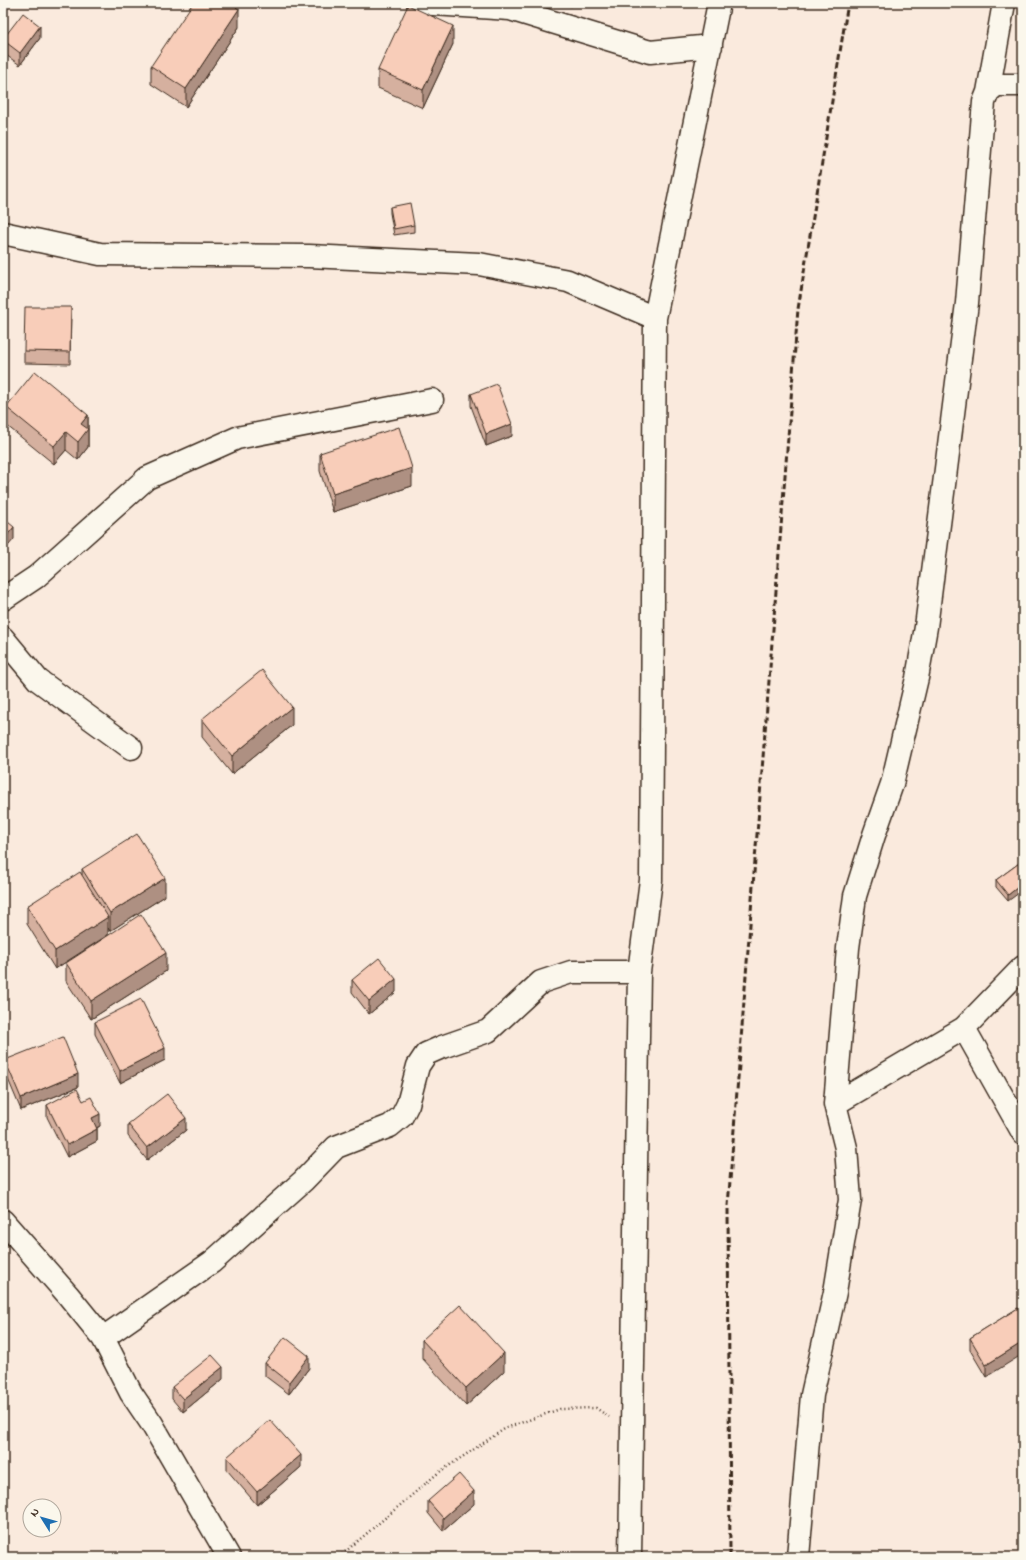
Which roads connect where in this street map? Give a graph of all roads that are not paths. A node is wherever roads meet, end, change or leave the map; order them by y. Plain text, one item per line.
1 (418, 3) edge
2 (719, 3) edge
3 (1004, 3) edge
4 (712, 46) junction
5 (1023, 85) edge
6 (988, 92) junction
7 (3, 233) edge
8 (655, 318) junction
9 (432, 400) dead end
10 (3, 599) edge
11 (3, 638) edge
12 (131, 748) dead end
13 (1023, 967) edge
14 (639, 972) junction
15 (964, 1028) junction
16 (835, 1104) junction
17 (1023, 1133) edge
18 (3, 1221) edge
19 (103, 1338) junction
20 (229, 1557) edge
21 (630, 1557) edge
22 (798, 1557) edge

1 - 4 street
2 - 4 street
3 - 6 street
4 - 8 street
5 - 6 street
6 - 16 street
7 - 8 street
8 - 14 street
9 - 10 street
11 - 12 street
13 - 15 street
14 - 19 street
14 - 21 street
15 - 16 street
15 - 17 street
16 - 22 street
18 - 19 street
19 - 20 street

